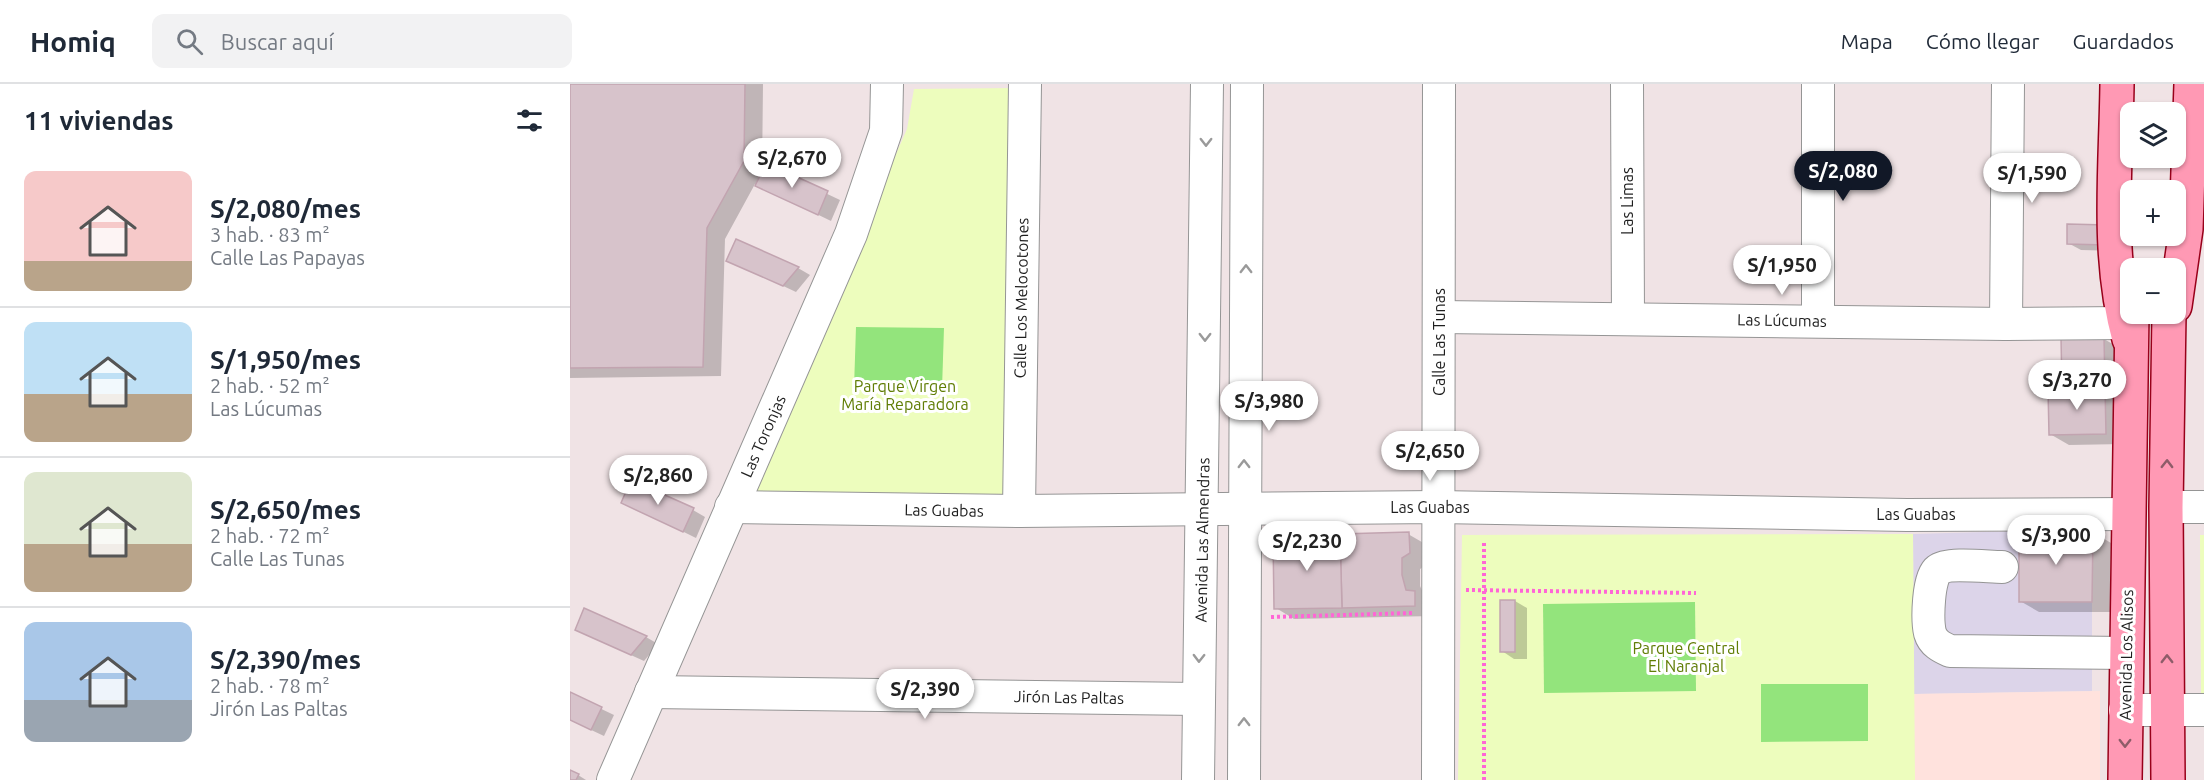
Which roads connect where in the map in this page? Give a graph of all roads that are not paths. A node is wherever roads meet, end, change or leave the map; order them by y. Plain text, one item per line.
1 (1024, 84) edge
2 (1207, 84) edge
3 (1247, 84) edge
4 (1439, 84) edge
5 (1627, 84) edge
6 (1818, 84) edge
7 (2008, 84) edge
8 (2117, 84) edge
9 (2134, 84) edge
10 (2169, 84) edge
11 (2191, 84) edge
12 (895, 85) edge
13 (2134, 102) edge
14 (2169, 102) edge
15 (2181, 258) edge
16 (1439, 317) junction
17 (1628, 318) junction
18 (1818, 321) junction
19 (2006, 324) junction
20 (2172, 324) edge
21 (2130, 328) edge
22 (731, 507) junction
23 (1244, 507) junction
24 (1438, 507) junction
25 (2166, 507) junction
26 (2204, 507) edge
27 (1203, 508) junction
28 (1019, 511) junction
29 (2129, 514) junction
30 (2002, 567) dead end
31 (2126, 653) junction
32 (651, 692) junction
33 (1198, 699) junction
34 (2167, 709) junction
35 (2125, 710) junction
36 (2204, 710) edge
37 (613, 780) edge
38 (1198, 780) edge
39 (1244, 780) edge
40 (1438, 780) edge
41 (2126, 780) edge
42 (2168, 780) edge

1 - 28 street, Calle Los Melocotones
2 -> 27 street, Avenida Las Almendras
23 -> 3 street
4 - 16 street, Calle Las Tunas
5 - 17 street, Las Limas
6 - 18 street
7 - 19 street
8 - 21 main road, Avenida Los Alisos
9 - 13 main road
10 - 14 main road
11 - 15 main road
12 - 22 street, Las Toronjas
16 - 17 street, Las Lúcumas
16 - 24 street, Calle Las Tunas
17 - 18 street, Las Lúcumas
18 - 19 street, Las Lúcumas
19 - 21 street, Las Lúcumas
25 -> 20 main road
21 - 29 main road, Avenida Los Alisos
22 - 28 street, Las Guabas
22 - 32 street, Las Toronjas
23 - 24 street, Las Guabas
23 - 27 street, Las Guabas
39 -> 23 street
24 - 29 street, Las Guabas
24 - 40 street, Calle Las Tunas
25 - 26 street
34 -> 25 main road
27 - 28 street, Las Guabas
27 -> 33 street, Avenida Las Almendras
29 - 31 main road, Avenida Los Alisos
30 - 31 street
31 - 35 main road, Avenida Los Alisos
32 - 33 street, Jirón Las Paltas
32 - 37 street, Las Toronjas
33 - 38 street, Avenida Las Almendras
34 - 35 street
34 - 36 street
34 - 42 main road
35 -> 41 main road, Avenida Los Alisos

